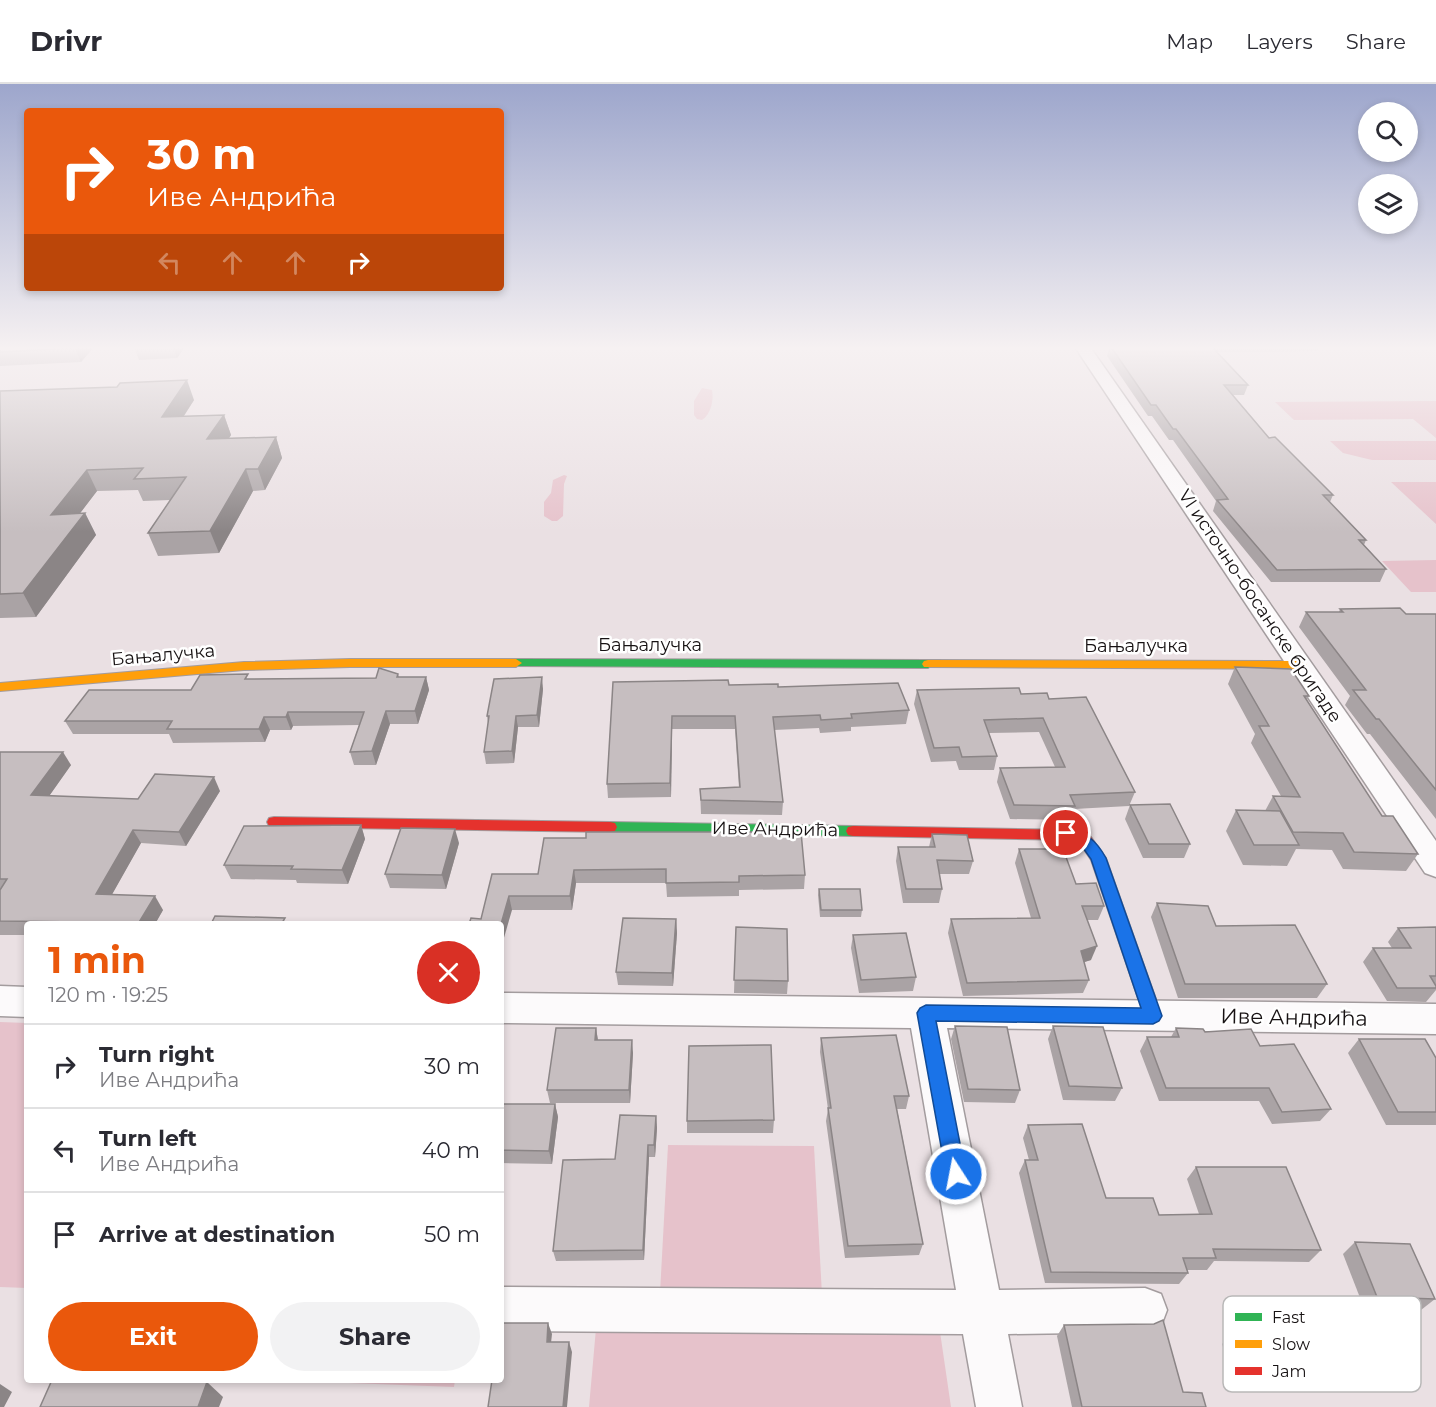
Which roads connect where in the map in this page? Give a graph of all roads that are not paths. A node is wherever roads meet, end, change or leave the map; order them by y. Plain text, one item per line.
1 (1125, 409) edge
2 (1301, 665) junction
3 (0, 687) edge
4 (274, 822) dead end
5 (1436, 865) edge
6 (0, 1001) edge
7 (24, 1002) edge
8 (504, 1008) edge
9 (926, 1013) junction
10 (1153, 1016) junction
11 (1436, 1019) edge
12 (504, 1309) edge
13 (1144, 1310) dead end
14 (981, 1312) junction
15 (999, 1407) edge

1 - 2 street, VI источно-босанске бригаде
2 - 3 street, Бањалучка
2 - 5 street, VI источно-босанске бригаде
4 - 10 street, Иве Андрића
6 - 7 street
8 - 9 street, Иве Андрића
9 - 10 street, Иве Андрића
9 - 14 street
10 - 11 street, Иве Андрића
12 - 14 street
13 - 14 street
14 - 15 street

